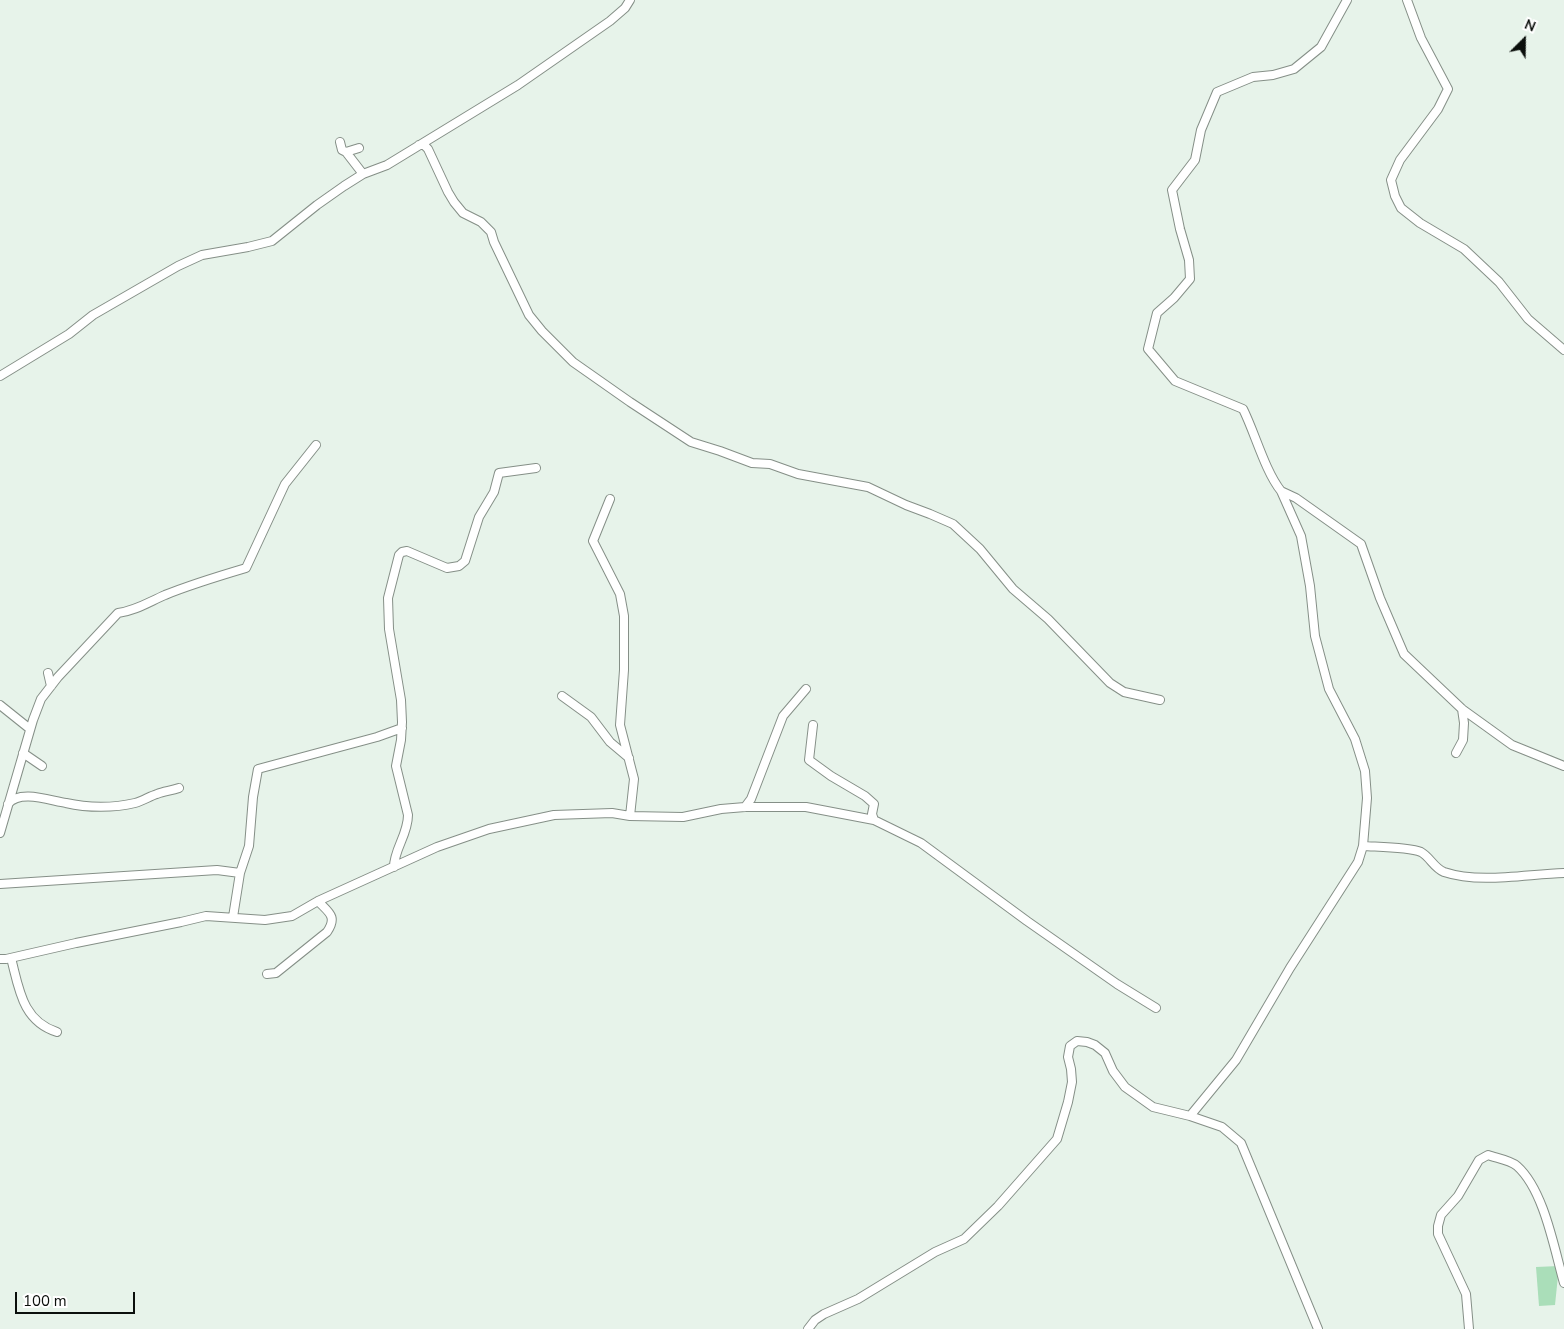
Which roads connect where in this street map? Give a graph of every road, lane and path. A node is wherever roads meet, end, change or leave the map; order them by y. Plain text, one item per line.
1 (630, 0) edge
2 (1347, 0) edge
3 (1408, 0) edge
4 (340, 142) dead end
5 (419, 145) junction
6 (358, 148) dead end
7 (346, 152) junction
8 (363, 174) junction
9 (1564, 349) edge
10 (0, 376) edge
11 (316, 445) dead end
12 (536, 468) dead end
13 (1281, 491) junction
14 (610, 499) dead end
15 (48, 673) dead end
16 (51, 686) junction
17 (806, 689) dead end
18 (562, 696) dead end
19 (1160, 700) dead end
20 (0, 706) edge
21 (1462, 709) junction
22 (813, 725) dead end
23 (402, 728) junction
24 (30, 729) junction
25 (23, 753) junction
26 (1456, 753) dead end
27 (629, 758) junction
28 (42, 766) dead end
29 (1564, 766) edge
30 (179, 788) dead end
31 (8, 804) junction
32 (745, 807) junction
33 (630, 816) junction
34 (874, 820) junction
35 (0, 833) edge
36 (1363, 846) junction
37 (394, 868) junction
38 (240, 873) junction
39 (1564, 873) edge
40 (0, 884) edge
41 (318, 901) junction
42 (233, 917) junction
43 (11, 958) junction
44 (0, 959) edge
45 (267, 974) dead end
46 (1156, 1008) dead end
47 (57, 1032) dead end
48 (1190, 1116) junction
49 (1564, 1283) edge
50 (808, 1329) edge
51 (1318, 1329) edge
52 (1469, 1329) edge

1 - 5 street
2 - 13 street
3 - 9 street
4 - 7 street
5 - 8 street
5 - 19 street
6 - 7 street
7 - 8 street
8 - 10 street
11 - 16 street
12 - 23 street
13 - 21 street
13 - 36 street
14 - 27 street
15 - 16 street
16 - 24 street
17 - 32 street
18 - 27 street
20 - 24 street
21 - 26 street
21 - 29 street
22 - 34 street
23 - 37 street
23 - 38 street
24 - 25 street
25 - 28 street
25 - 31 street
27 - 33 street
30 - 31 street
31 - 35 street
32 - 33 street
32 - 34 street
33 - 37 street
34 - 46 street
36 - 39 street
36 - 48 street
37 - 41 street
38 - 40 street
38 - 42 street
41 - 42 street
41 - 45 street
42 - 43 street
43 - 44 street
43 - 47 street
48 - 50 street
48 - 51 street
49 - 52 street

